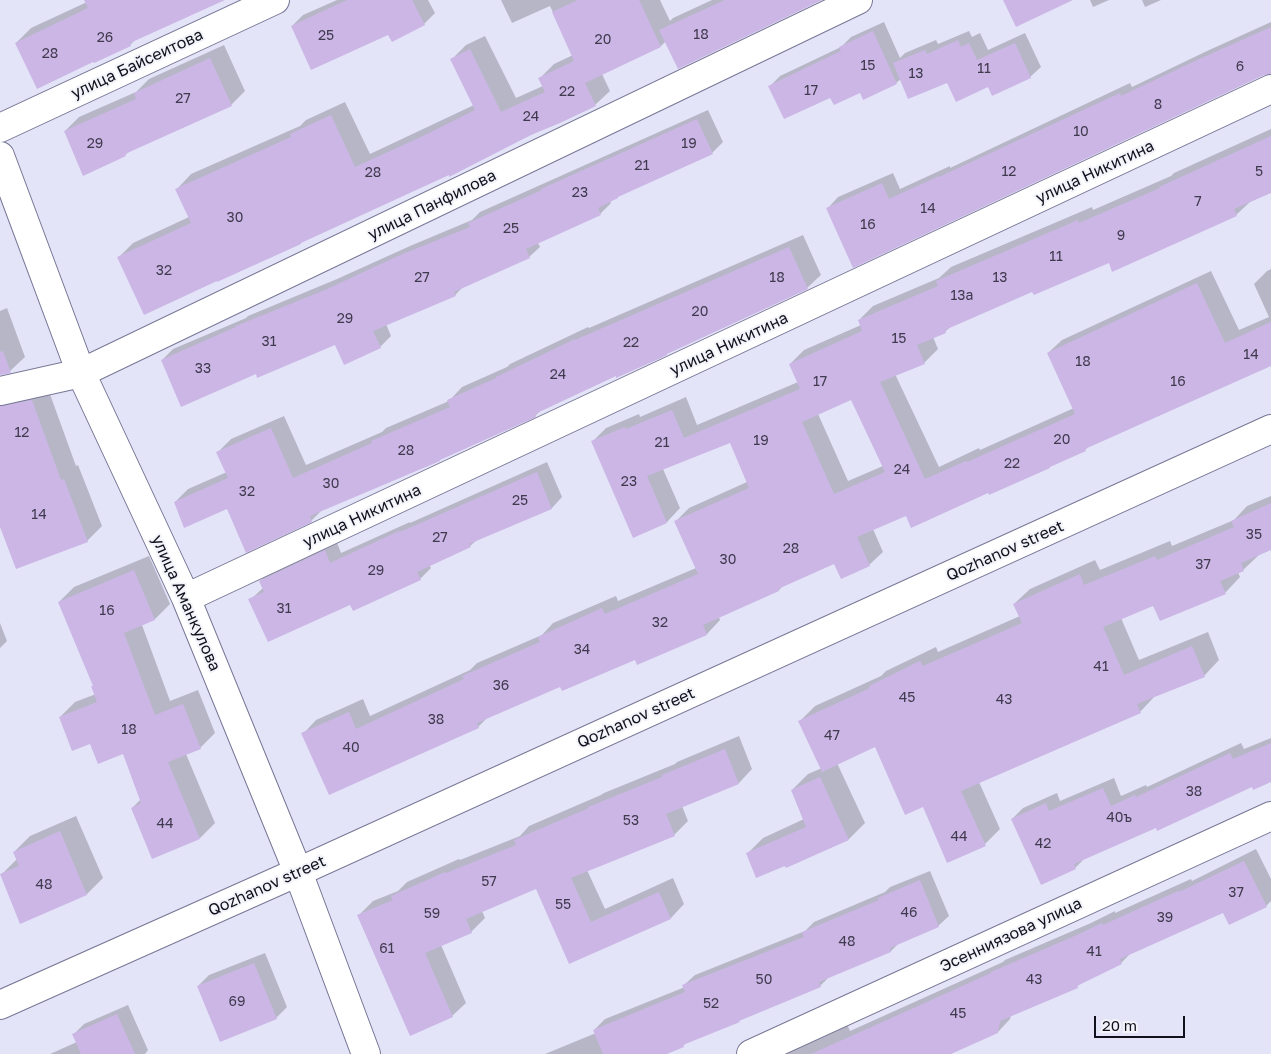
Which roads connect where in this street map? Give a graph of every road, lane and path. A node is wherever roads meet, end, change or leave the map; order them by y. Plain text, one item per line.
1 (275, 0) edge
2 (858, 0) edge
3 (1271, 89) edge
4 (0, 128) edge
5 (0, 156) edge
6 (81, 373) junction
7 (0, 391) edge
8 (1271, 429) edge
9 (186, 598) junction
10 (1271, 816) edge
11 (298, 872) junction
12 (0, 1006) edge
13 (366, 1054) edge
14 (751, 1054) edge

1 - 4 street, улица Байсеитова
2 - 6 street, улица Панфилова
3 - 9 street, улица Никитина
5 - 6 street, улица Аманкулова
6 - 7 street, улица Панфилова
6 - 9 street, улица Аманкулова
8 - 11 street, Qozhanov street
9 - 11 street, улица Аманкулова
10 - 14 street, Эсенниязова улица
11 - 12 street, Qozhanov street
11 - 13 street, улица Аманкулова

